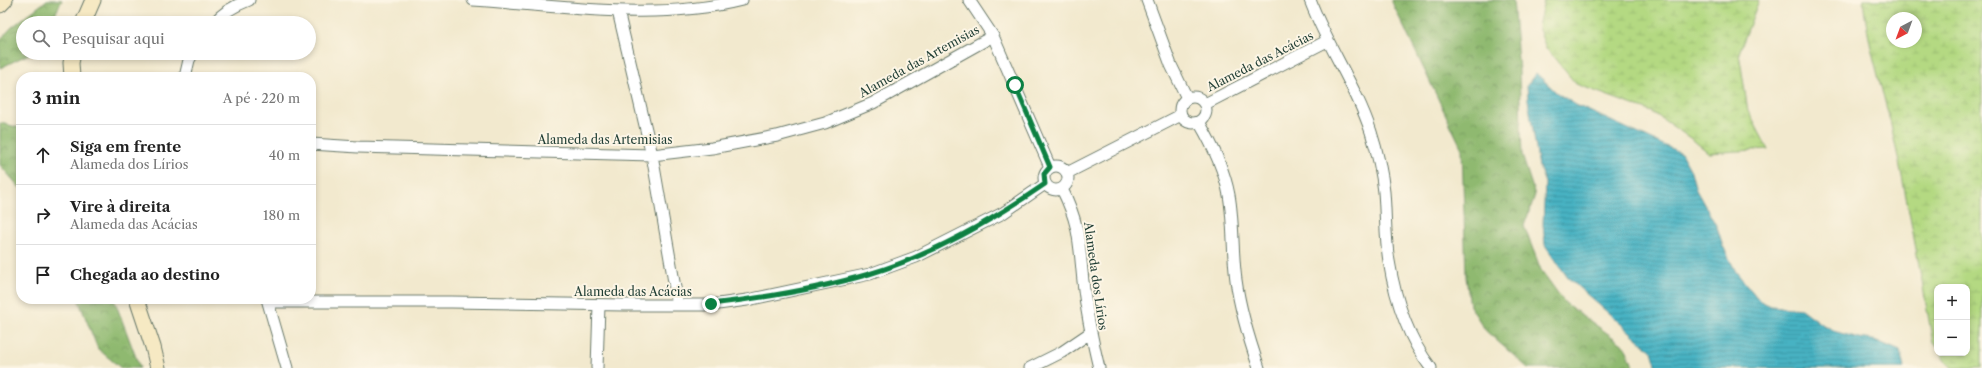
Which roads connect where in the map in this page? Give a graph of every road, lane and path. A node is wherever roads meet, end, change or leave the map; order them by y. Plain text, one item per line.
1 (5, 0) edge
2 (93, 0) edge
3 (249, 0) edge
4 (474, 0) edge
5 (742, 0) edge
6 (969, 0) edge
7 (1147, 0) edge
8 (1310, 0) edge
9 (0, 5) edge
10 (618, 10) junction
11 (86, 16) edge
12 (221, 16) edge
13 (993, 36) junction
14 (1327, 41) junction
15 (72, 60) edge
16 (189, 60) edge
17 (72, 72) edge
18 (186, 72) edge
19 (1187, 98) junction
20 (1205, 104) junction
21 (1181, 115) junction
22 (1199, 122) junction
23 (316, 144) edge
24 (652, 155) junction
25 (1050, 167) junction
26 (1067, 172) junction
27 (1045, 184) junction
28 (1062, 189) junction
29 (316, 301) edge
30 (139, 304) edge
31 (269, 304) edge
32 (598, 304) junction
33 (678, 305) junction
34 (1090, 333) junction
35 (158, 368) edge
36 (287, 368) edge
37 (597, 368) edge
38 (1030, 368) edge
39 (1099, 368) edge
40 (1259, 368) edge
41 (1430, 368) edge

1 - 9 main road
2 - 11 main road
3 - 12 street
4 - 10 street
5 - 10 street
6 - 13 street
7 - 19 street
8 - 14 street
10 - 24 street
13 - 24 street, Alameda das Artemisias
13 - 25 street
14 - 20 street, Alameda das Acácias
14 - 41 street
15 - 17 main road
16 - 18 street
19 - 20 street
19 - 21 street
20 - 22 street
21 - 22 street
21 - 26 street
22 - 40 street
23 - 24 street, Alameda das Artemisias
24 - 33 street
25 - 26 street
25 - 27 street
26 - 28 street
27 - 28 street
27 - 33 street, Alameda das Acácias
28 - 34 street, Alameda dos Lírios
29 - 32 street, Alameda das Acácias
30 - 35 main road
31 - 36 street
32 - 33 street, Alameda das Acácias
32 - 37 street
34 - 38 street
34 - 39 street, Alameda dos Lírios

